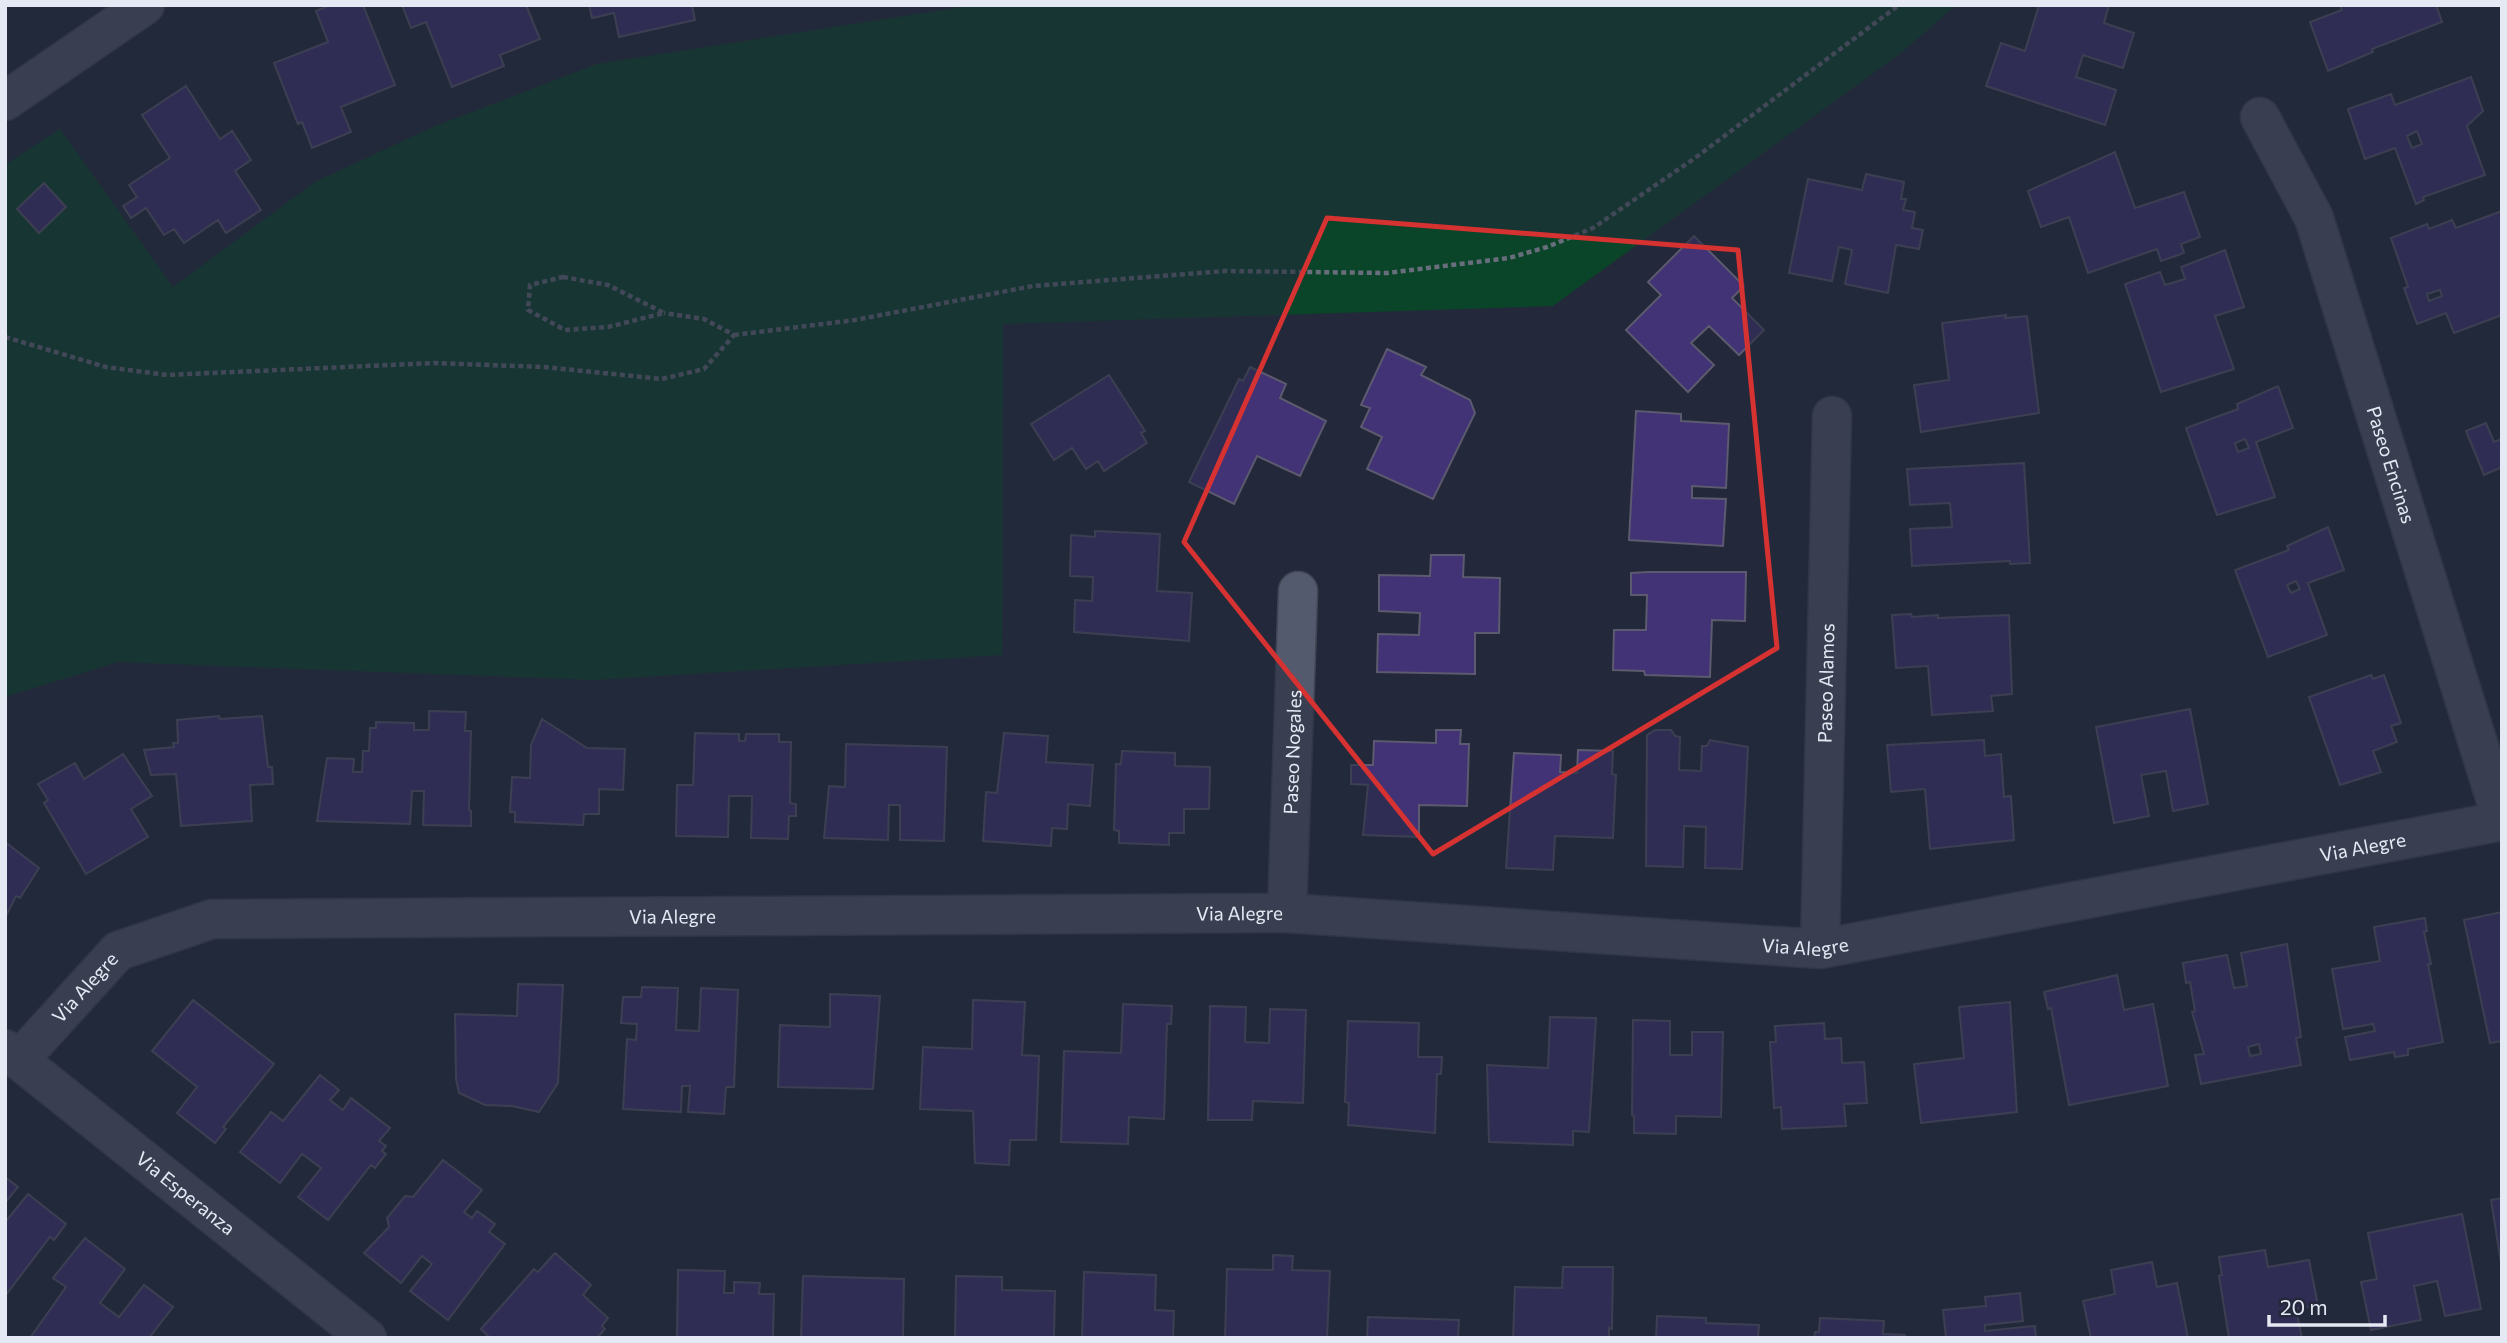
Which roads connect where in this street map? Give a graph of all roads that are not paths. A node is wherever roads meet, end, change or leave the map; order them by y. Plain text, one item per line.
1 (145, 5) edge
2 (5, 101) edge
3 (2260, 117) dead end
4 (1832, 416) dead end
5 (1298, 591) dead end
6 (2502, 820) edge
7 (1287, 913) junction
8 (1820, 949) junction
9 (12, 1055) edge
10 (367, 1338) edge

1 - 2 street
3 - 6 street, Paseo Encinas
4 - 8 street, Paseo Alamos
5 - 7 street, Paseo Nogales
6 - 8 street, Via Alegre
7 - 8 street, Via Alegre
7 - 9 street, Via Alegre
9 - 10 street, Via Esperanza

